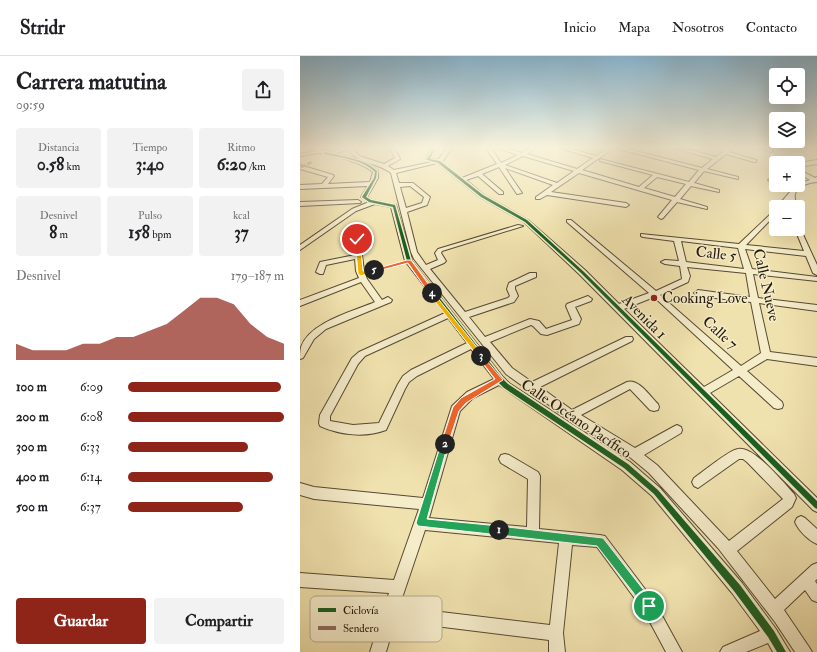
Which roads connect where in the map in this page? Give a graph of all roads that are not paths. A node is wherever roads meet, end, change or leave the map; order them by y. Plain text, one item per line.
1 (330, 176) edge
2 (375, 176) edge
3 (394, 176) edge
4 (457, 176) edge
5 (472, 176) edge
6 (481, 176) edge
7 (507, 176) edge
8 (531, 176) edge
9 (575, 176) edge
10 (577, 176) edge
11 (596, 176) edge
12 (655, 176) edge
13 (659, 176) edge
14 (697, 176) edge
15 (727, 176) edge
16 (736, 178) dead end
17 (462, 180) junction
18 (816, 180) edge
19 (371, 184) junction
20 (690, 184) junction
21 (398, 185) junction
22 (558, 185) junction
23 (324, 186) junction
24 (300, 187) edge
25 (641, 188) junction
26 (716, 191) dead end
27 (546, 192) junction
28 (501, 193) dead end
29 (793, 193) junction
30 (519, 194) dead end
31 (554, 194) junction
32 (364, 196) junction
33 (401, 198) junction
34 (538, 198) dead end
35 (677, 199) junction
36 (786, 200) edge
37 (793, 200) edge
38 (358, 202) junction
39 (380, 203) junction
40 (303, 205) edge
41 (626, 205) dead end
42 (705, 208) dead end
43 (404, 211) junction
44 (661, 217) dead end
45 (769, 218) edge
46 (569, 220) dead end
47 (520, 226) dead end
48 (363, 229) dead end
49 (643, 235) dead end
50 (801, 236) edge
51 (677, 239) junction
52 (300, 242) edge
53 (742, 246) junction
54 (300, 248) edge
55 (809, 254) junction
56 (359, 256) junction
57 (665, 262) dead end
58 (683, 264) junction
59 (425, 268) junction
60 (320, 272) dead end
61 (749, 272) junction
62 (817, 273) edge
63 (533, 275) dead end
64 (362, 276) junction
65 (428, 280) junction
66 (817, 280) edge
67 (698, 293) dead end
68 (655, 294) junction
69 (588, 299) dead end
70 (756, 301) junction
71 (300, 303) edge
72 (618, 308) junction
73 (817, 308) edge
74 (448, 315) junction
75 (463, 316) junction
76 (629, 339) dead end
77 (484, 341) junction
78 (472, 345) junction
79 (766, 355) junction
80 (300, 356) edge
81 (817, 362) edge
82 (740, 370) junction
83 (500, 380) junction
84 (531, 387) junction
85 (702, 393) junction
86 (778, 405) dead end
87 (654, 407) dead end
88 (572, 415) junction
89 (677, 430) dead end
90 (635, 454) junction
91 (505, 459) dead end
92 (665, 482) junction
93 (698, 482) dead end
94 (300, 489) edge
95 (656, 492) junction
96 (427, 504) junction
97 (817, 506) edge
98 (802, 522) dead end
99 (421, 523) junction
100 (533, 534) junction
101 (566, 538) junction
102 (817, 538) edge
103 (728, 550) junction
104 (817, 570) edge
105 (300, 580) edge
106 (806, 581) junction
107 (398, 587) junction
108 (817, 594) edge
109 (395, 596) edge
110 (774, 609) junction
111 (442, 619) edge
112 (556, 633) junction
113 (771, 634) junction
114 (381, 642) edge
115 (378, 652) edge
116 (557, 652) edge
117 (674, 652) edge
118 (728, 652) edge
119 (782, 652) edge
120 (804, 652) edge

1 - 23 street
2 - 19 street
3 - 21 street, Calle Océano Pacífico
4 - 17 street, Avenida 1
5 - 17 street
6 - 28 street
7 - 30 street
8 - 22 street
9 - 22 street
10 - 31 street
11 - 25 street
12 - 25 street
13 - 20 street
14 - 20 street
15 - 16 street
17 - 72 street, Avenida 1
18 - 29 street
19 - 23 street
19 - 32 street
20 - 26 street
20 - 35 street
21 - 33 street, Calle Océano Pacífico
21 - 43 street
22 - 27 street
23 - 24 street
25 - 35 street
27 - 31 street
27 - 34 street
29 - 36 street
29 - 37 street
31 - 41 street
32 - 38 street
32 - 39 street, Calle Océano Pacífico
33 - 39 street
33 - 43 street, Calle Océano Pacífico
35 - 42 street
35 - 44 street
38 - 40 street
38 - 52 street
39 - 54 street
39 - 65 street, Calle Océano Pacífico
43 - 59 street, Calle Océano Pacífico
45 - 53 street, Calle Nueve
46 - 68 street, Calle 7
47 - 59 street
48 - 56 street
49 - 51 street
50 - 55 street
51 - 53 street
51 - 58 street
53 - 55 street
53 - 61 street, Calle Nueve
55 - 62 street
56 - 60 street
56 - 64 street
57 - 58 street, Calle 5
58 - 61 street, Calle 5
58 - 68 street, Calle 5
59 - 65 street, Calle Océano Pacífico
61 - 66 street, Calle 5
61 - 70 street, Calle Nueve
63 - 75 street
64 - 71 street
64 - 80 street
65 - 74 street, Calle Océano Pacífico
65 - 75 street, Calle Océano Pacífico
67 - 70 street
68 - 72 street, Calle 5
68 - 82 street, Calle 7
69 - 77 street
70 - 73 street
70 - 79 street, Calle Nueve
72 - 85 street, Avenida 1
74 - 78 street, Calle Océano Pacífico
74 - 78 street
75 - 77 street, Calle Océano Pacífico
76 - 84 street
77 - 84 street, Calle Océano Pacífico
78 - 83 street, Calle Océano Pacífico
79 - 81 street
79 - 82 street
82 - 85 street
82 - 86 street, Calle 7
83 - 95 street, Calle Océano Pacífico
83 - 96 street
84 - 88 street, Calle Océano Pacífico
85 - 97 street, Avenida 1
87 - 88 street
88 - 90 street, Calle Océano Pacífico
89 - 90 street
90 - 92 street, Calle Océano Pacífico
91 - 100 street
92 - 95 street
92 - 103 street, Calle Océano Pacífico
93 - 103 street
94 - 96 street
95 - 113 street, Calle Océano Pacífico
96 - 99 street
98 - 102 street
99 - 100 street
99 - 107 street
100 - 101 street
101 - 112 street
101 - 117 street
103 - 110 street, Calle Océano Pacífico
104 - 106 street
105 - 107 street
106 - 108 street
106 - 110 street
107 - 109 street
110 - 120 street, Calle Océano Pacífico
111 - 112 street
112 - 116 street
113 - 118 street
113 - 119 street, Calle Océano Pacífico
114 - 115 street

